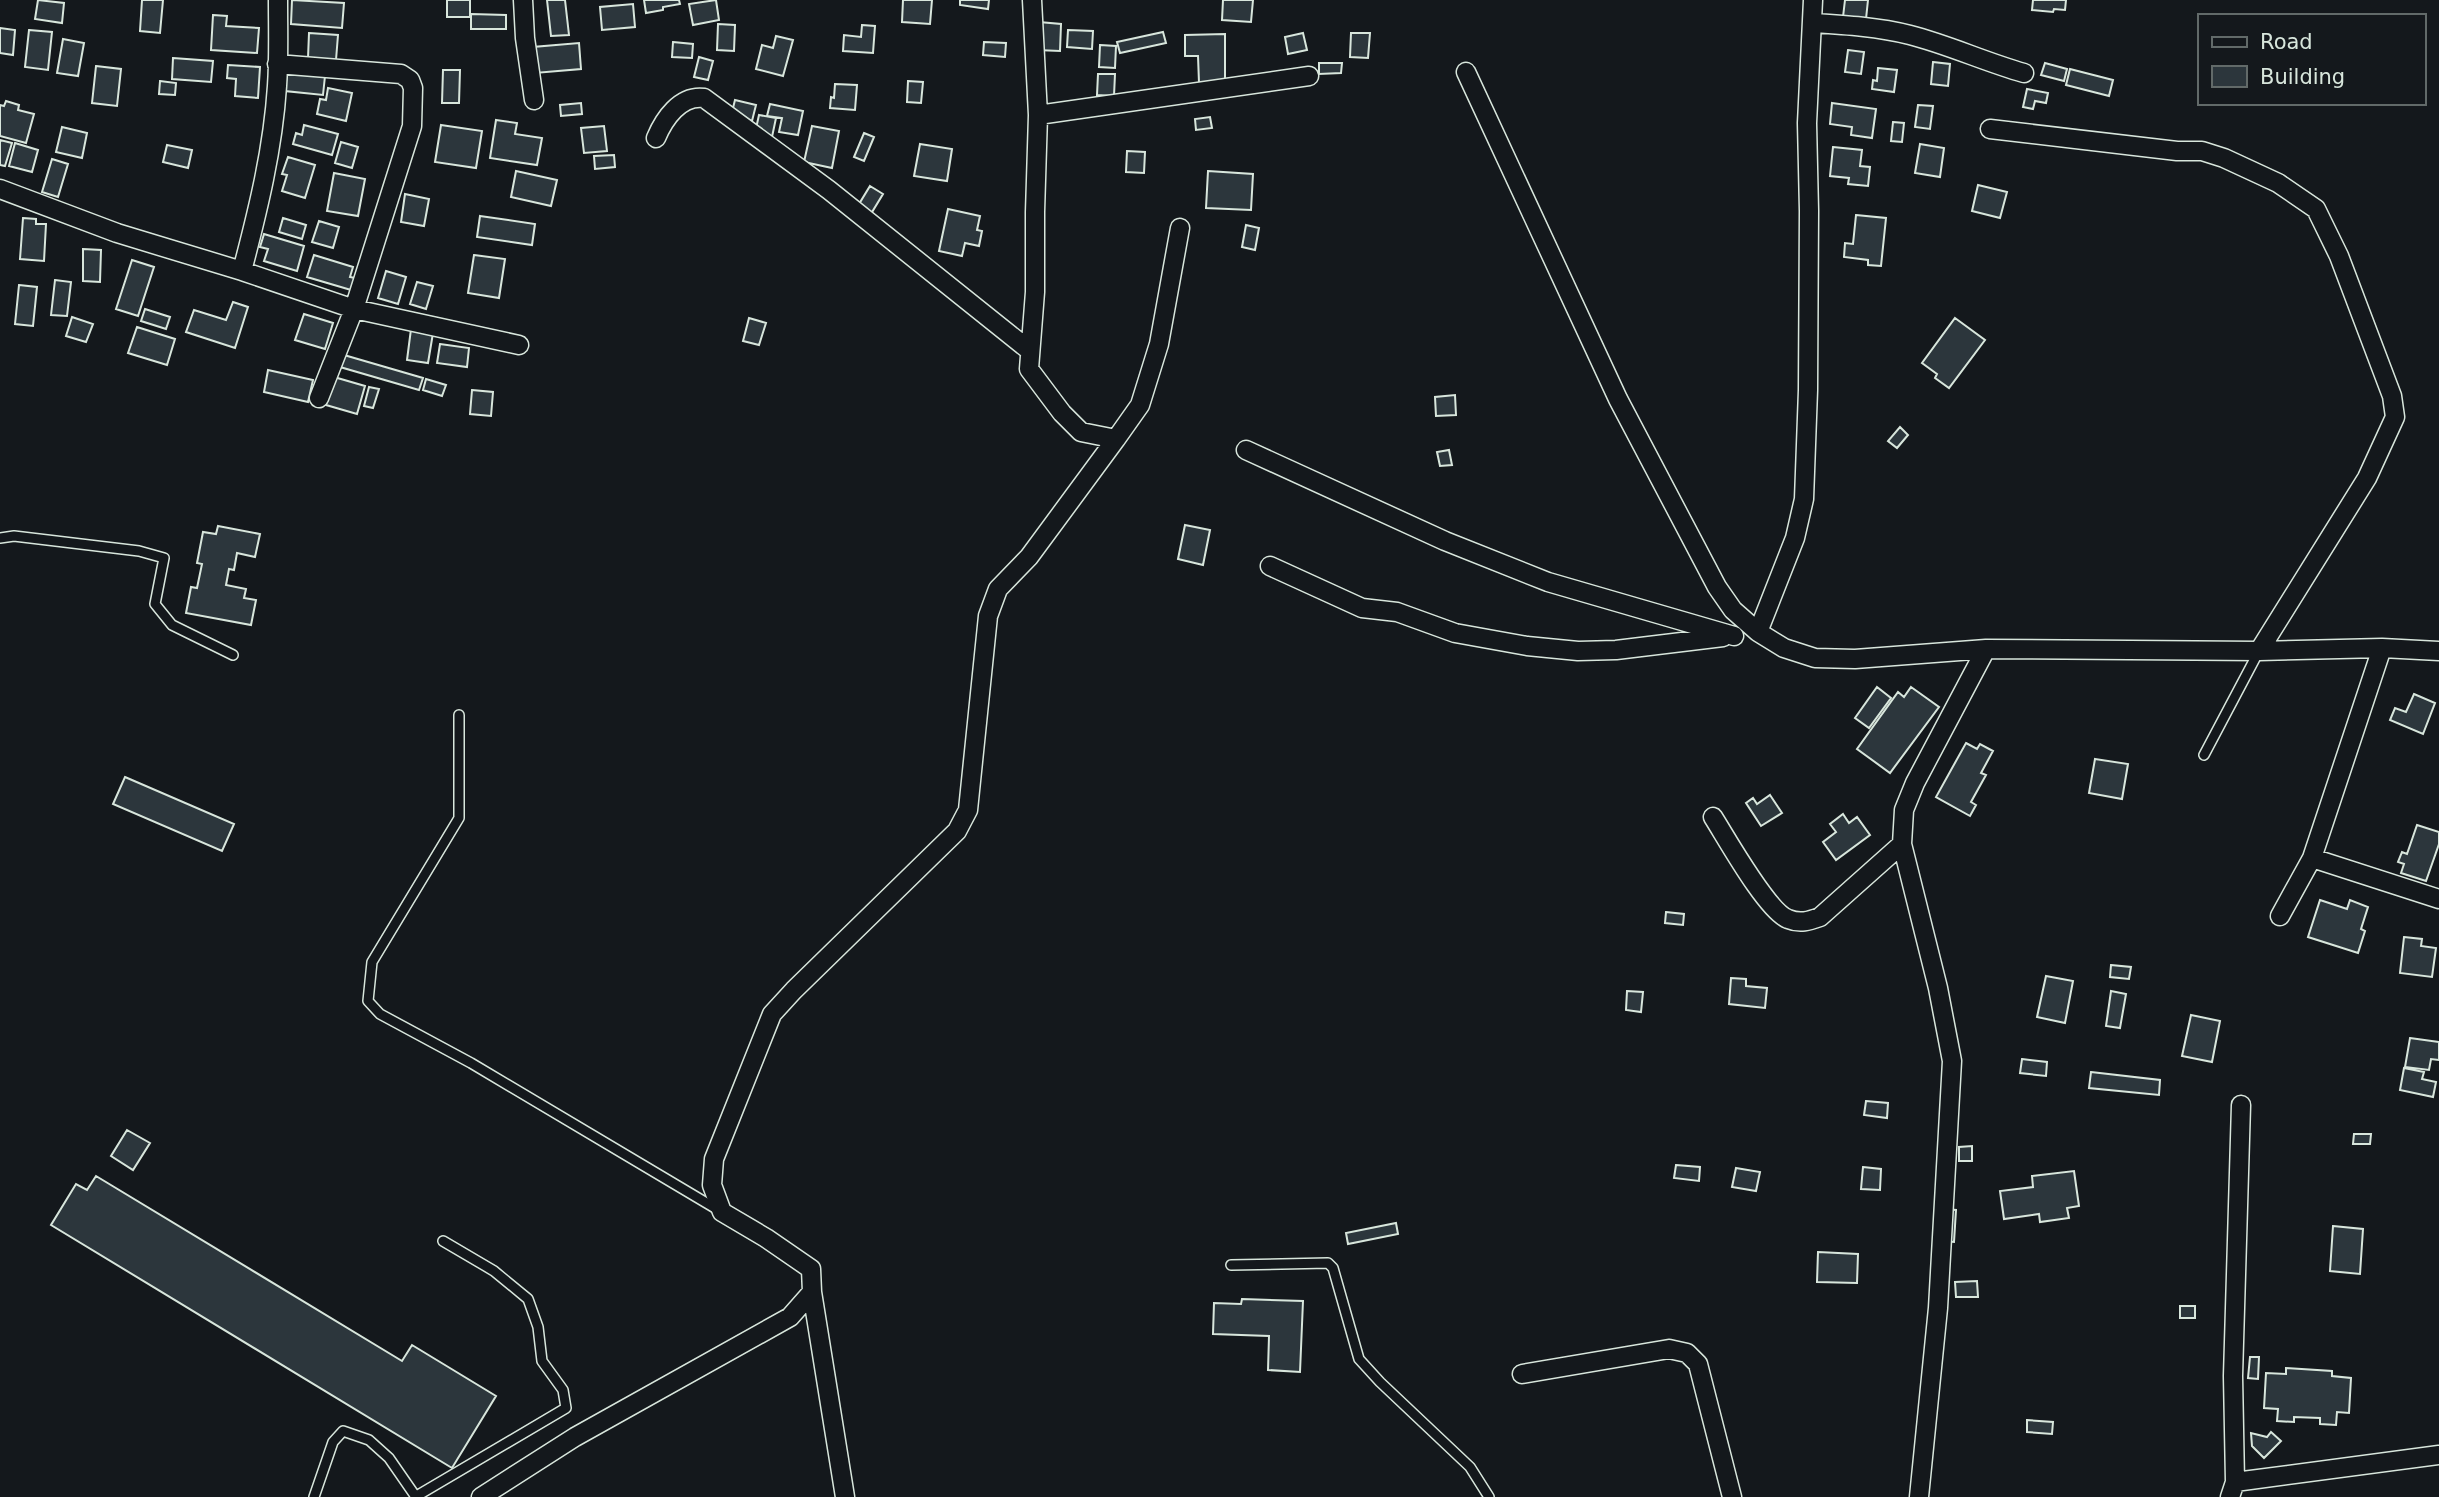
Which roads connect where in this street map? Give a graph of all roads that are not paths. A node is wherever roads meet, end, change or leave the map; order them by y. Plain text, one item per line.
1 (278, 0) edge
2 (523, 0) edge
3 (1032, 0) edge
4 (1813, 0) edge
5 (1812, 23) junction
6 (278, 64) junction
7 (1466, 72) dead end
8 (2024, 73) dead end
9 (1309, 76) dead end
10 (534, 100) dead end
11 (1038, 115) junction
12 (1990, 129) dead end
13 (656, 138) dead end
14 (0, 189) edge
15 (1180, 228) dead end
16 (242, 271) junction
17 (354, 309) junction
18 (519, 345) dead end
19 (1029, 350) junction
20 (319, 398) dead end
21 (1116, 439) junction
22 (1246, 450) dead end
23 (0, 538) edge
24 (1270, 566) dead end
25 (1758, 632) junction
26 (1734, 636) junction
27 (2382, 648) junction
28 (1986, 649) junction
29 (2259, 650) junction
30 (2439, 651) edge
31 (233, 654) dead end
32 (458, 715) dead end
33 (2204, 755) dead end
34 (1713, 817) dead end
35 (1902, 844) junction
36 (2312, 858) junction
37 (2439, 899) edge
38 (2280, 916) dead end
39 (2241, 1105) dead end
40 (722, 1212) junction
41 (443, 1241) dead end
42 (1231, 1265) dead end
43 (812, 1293) junction
44 (1522, 1374) dead end
45 (2439, 1455) edge
46 (2232, 1490) edge
47 (314, 1497) edge
48 (415, 1497) edge
49 (481, 1497) edge
50 (845, 1497) edge
51 (1489, 1497) edge
52 (1732, 1497) edge
53 (1919, 1497) edge

1 - 6 street
2 - 10 street
3 - 11 street
4 - 5 street
5 - 8 street
5 - 25 street
6 - 16 street
6 - 17 street
7 - 25 street
9 - 11 street
11 - 19 street
12 - 29 street
13 - 19 street
14 - 16 street
15 - 21 street
16 - 17 street
17 - 18 street
17 - 20 street
19 - 21 street
21 - 40 street
22 - 26 street
23 - 31 lane
24 - 26 street
25 - 26 street
25 - 28 street
27 - 29 street
27 - 30 street
27 - 36 street
28 - 29 street
28 - 35 street
29 - 33 lane
32 - 40 lane
34 - 35 street
35 - 53 street
36 - 37 street
36 - 38 street
39 - 46 street
40 - 43 street
41 - 48 lane
42 - 51 lane
43 - 49 street
43 - 50 street
44 - 52 street
45 - 46 street
47 - 48 lane

